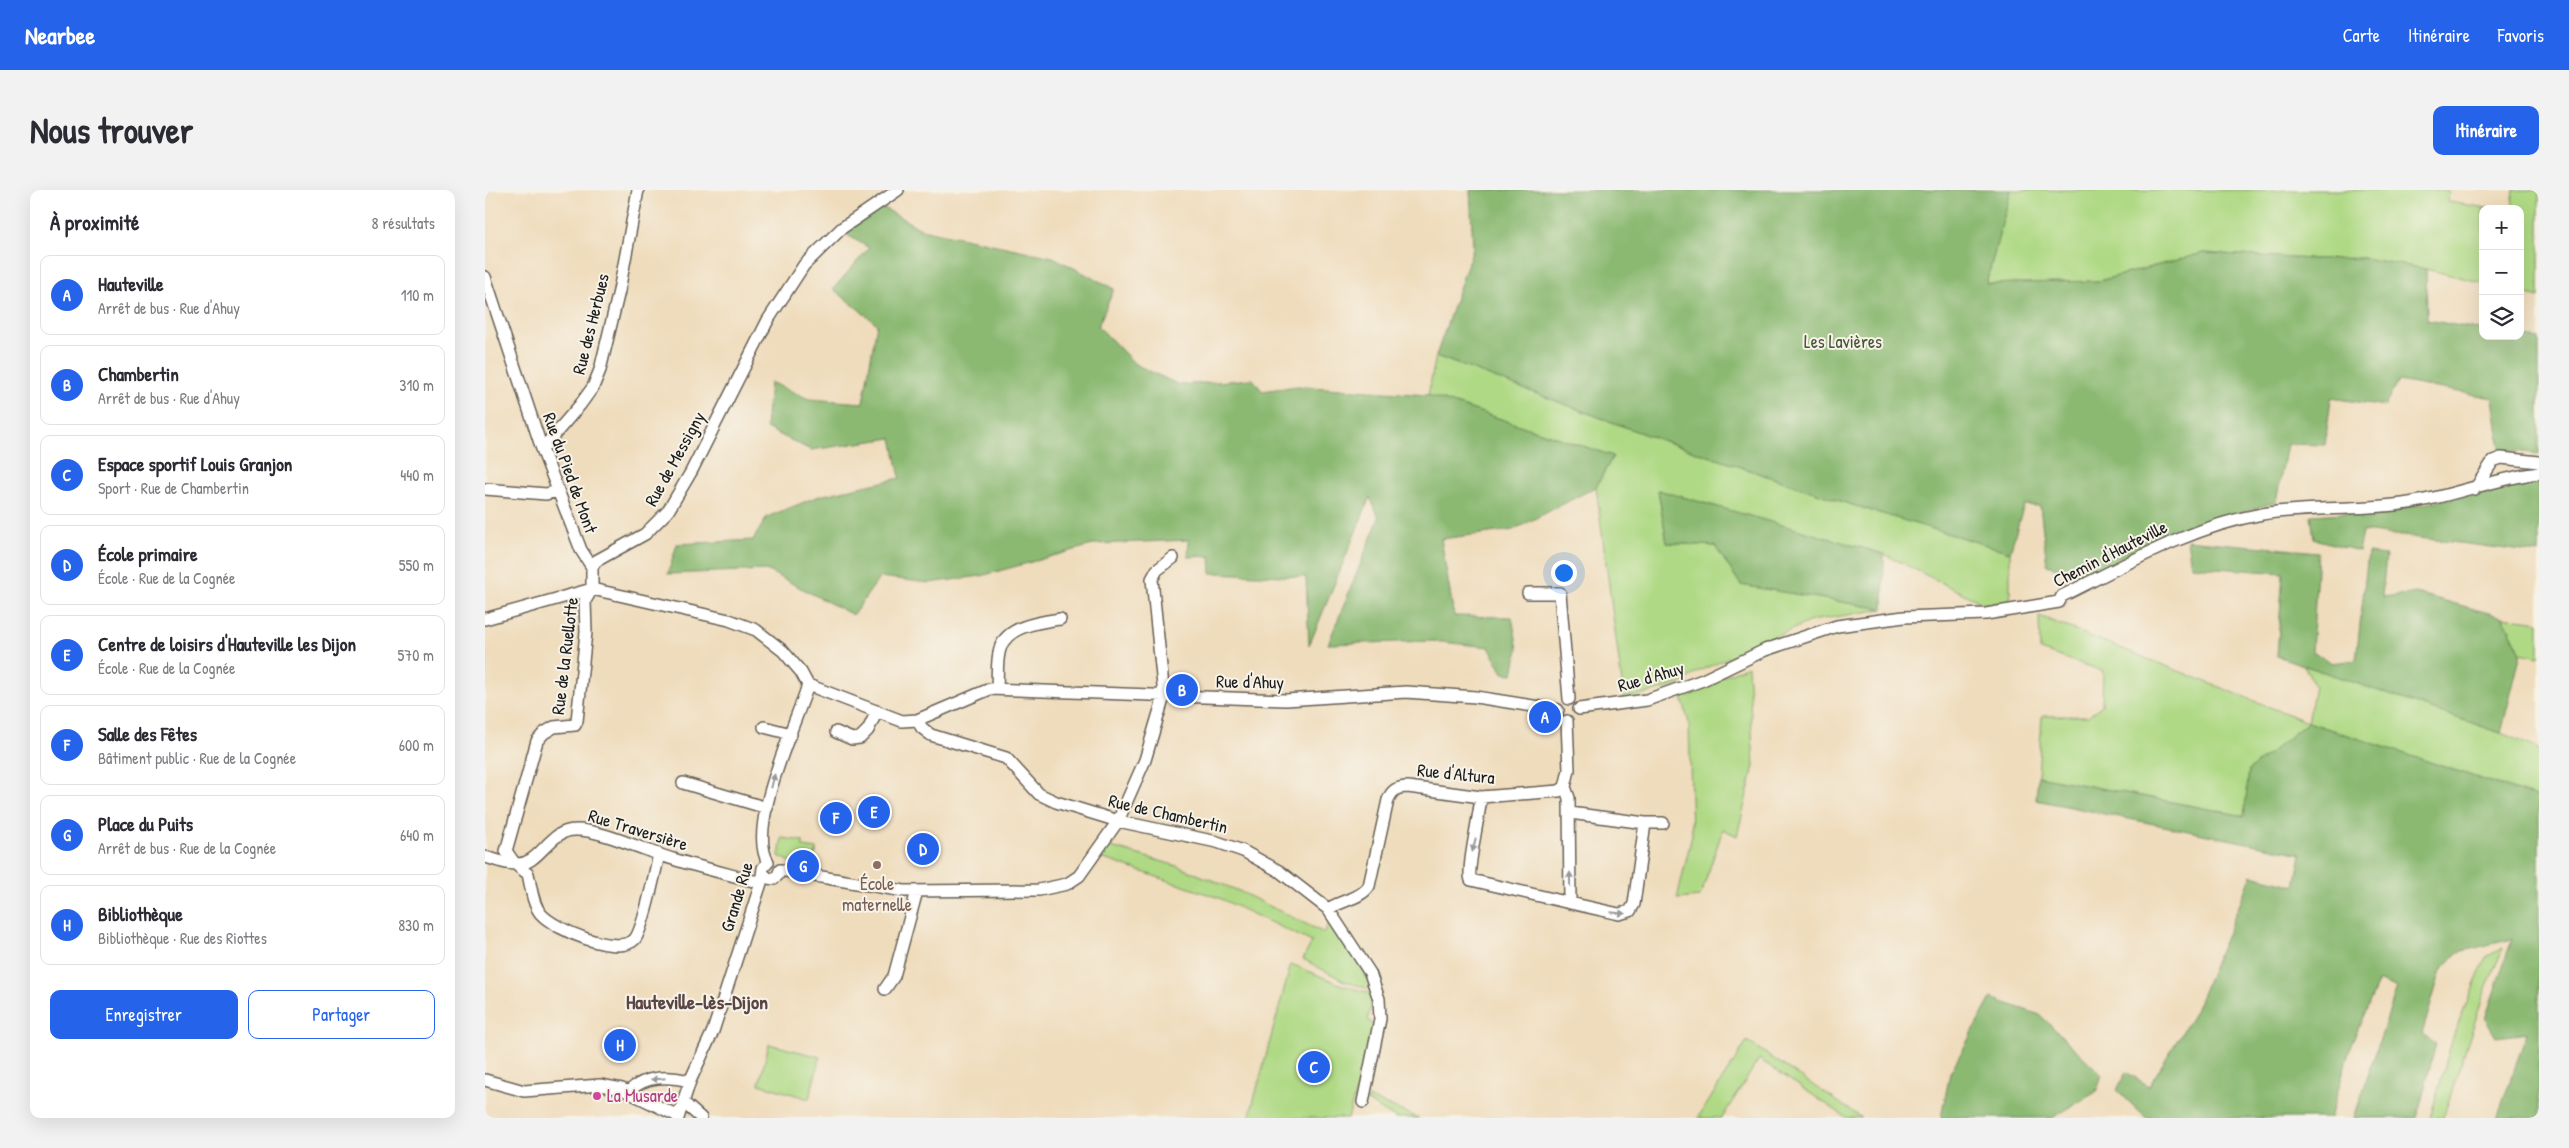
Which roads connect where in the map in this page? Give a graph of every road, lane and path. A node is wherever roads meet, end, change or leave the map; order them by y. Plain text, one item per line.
1 (639, 190) edge
2 (898, 190) edge
3 (485, 277) edge
4 (542, 449) junction
5 (2539, 462) edge
6 (2539, 473) edge
7 (488, 487) edge
8 (2475, 488) junction
9 (558, 491) junction
10 (1173, 558) dead end
11 (592, 567) junction
12 (592, 589) junction
13 (1528, 593) dead end
14 (1060, 618) dead end
15 (485, 619) edge
16 (1703, 680) joint
17 (808, 685) junction
18 (997, 689) junction
19 (1164, 696) junction
20 (1569, 699) junction
21 (1557, 710) junction
22 (1579, 710) junction
23 (877, 712) junction
24 (917, 720) junction
25 (1567, 720) junction
26 (764, 727) dead end
27 (836, 732) dead end
28 (791, 734) junction
29 (683, 783) dead end
30 (1565, 787) junction
31 (1481, 797) junction
32 (767, 808) junction
33 (1569, 813) junction
34 (1118, 820) junction
35 (1663, 822) dead end
36 (1645, 823) junction
37 (659, 854) junction
38 (485, 857) edge
39 (768, 862) junction
40 (515, 864) junction
41 (780, 870) junction
42 (762, 879) junction
43 (917, 891) junction
44 (1570, 903) junction
45 (1328, 909) junction
46 (885, 989) dead end
47 (485, 1080) edge
48 (690, 1081) junction
49 (629, 1091) junction
50 (683, 1102) junction
51 (1363, 1102) dead end
52 (678, 1117) edge
53 (701, 1118) edge

1 - 4 street, Rue des Herbues
2 - 11 street, Rue de Messigny
3 - 4 street, Rue du Pied de Mont
4 - 9 street, Rue du Pied de Mont
5 - 8 street
6 - 8 street, Chemin d'Hauteville
7 - 9 street
8 - 16 street, Chemin d'Hauteville
9 - 11 street, Rue du Pied de Mont
10 - 19 street
11 - 12 street
12 - 15 street
12 - 17 street
12 - 40 street, Rue de la Ruellotte
13 - 20 street
14 - 18 street
16 - 22 street, Rue d'Ahuy
17 - 23 street
17 - 28 street, Grande Rue
18 - 19 street, Rue d'Ahuy
18 - 24 street, Rue d'Ahuy
19 - 21 street, Rue d'Ahuy
19 - 34 street
20 - 21 street
20 - 22 street
21 - 25 street
22 - 25 street
23 - 24 street
23 - 27 street
24 - 34 street, Rue de Chambertin
25 - 30 street
26 - 28 street
32 -> 28 street, Grande Rue
29 - 32 street
30 - 31 street, Rue d'Altura
30 - 33 street
31 -> 44 street
31 - 45 street, Rue d'Altura
32 - 39 street, Grande Rue
33 - 36 street
44 -> 33 street
34 - 43 street
34 - 45 street, Rue de Chambertin
35 - 36 street
44 -> 36 street
37 - 40 street, Rue Traversière
37 - 40 street, Rue de la Ruellotte
37 - 42 street, Rue Traversière
38 - 40 street
39 - 41 street
39 - 42 street, Grande Rue
41 - 42 street
41 - 43 street
42 - 48 street, Grande Rue
43 - 46 street
45 - 51 street, Rue de Chambertin
47 - 49 street
48 -> 49 street
48 - 50 street, Grande Rue
49 - 52 street
50 - 52 street, Grande Rue
50 - 53 street

